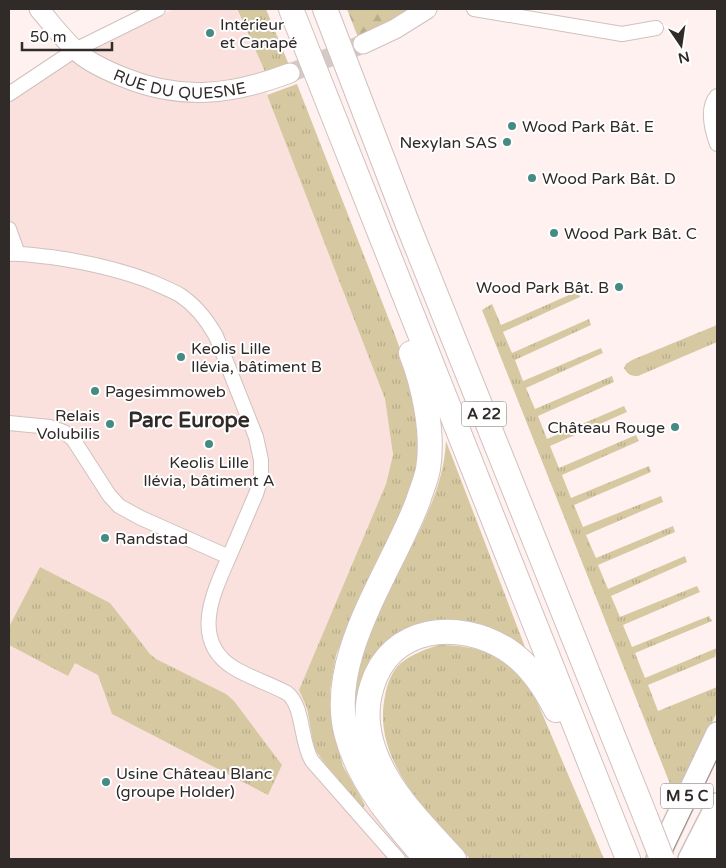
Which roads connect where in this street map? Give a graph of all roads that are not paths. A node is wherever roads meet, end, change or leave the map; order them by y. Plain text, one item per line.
1 (39, 9) edge
2 (158, 9) edge
3 (291, 9) edge
4 (325, 9) edge
5 (427, 9) edge
6 (474, 9) edge
7 (656, 28) dead end
8 (363, 44) tunnel mouth
9 (75, 50) junction
10 (290, 73) tunnel mouth
11 (9, 94) edge
12 (717, 96) edge
13 (328, 106) junction
14 (717, 144) edge
15 (9, 229) edge
16 (13, 254) edge
17 (9, 423) edge
18 (229, 557) junction
19 (717, 733) edge
20 (717, 804) edge
21 (616, 828) junction
22 (717, 837) edge
23 (628, 858) edge
24 (398, 859) edge
25 (426, 859) edge
26 (454, 859) edge
27 (657, 859) edge
28 (662, 859) edge
29 (689, 859) edge
30 (706, 859) edge

1 - 9 street, RUE DU QUESNE
2 - 9 street
3 - 13 highway, A 22
4 - 28 highway, A 22, bridge
5 - 8 street
6 - 7 street
9 - 10 street, RUE DU QUESNE
9 - 11 street
12 - 14 street
13 - 21 highway, A 22
13 - 25 highway
15 - 16 street
16 - 18 street
17 - 18 street
18 - 24 street
19 - 27 main road, M 5 C
20 - 29 main road
21 - 23 highway, A 22
21 - 26 highway
22 - 30 main road

